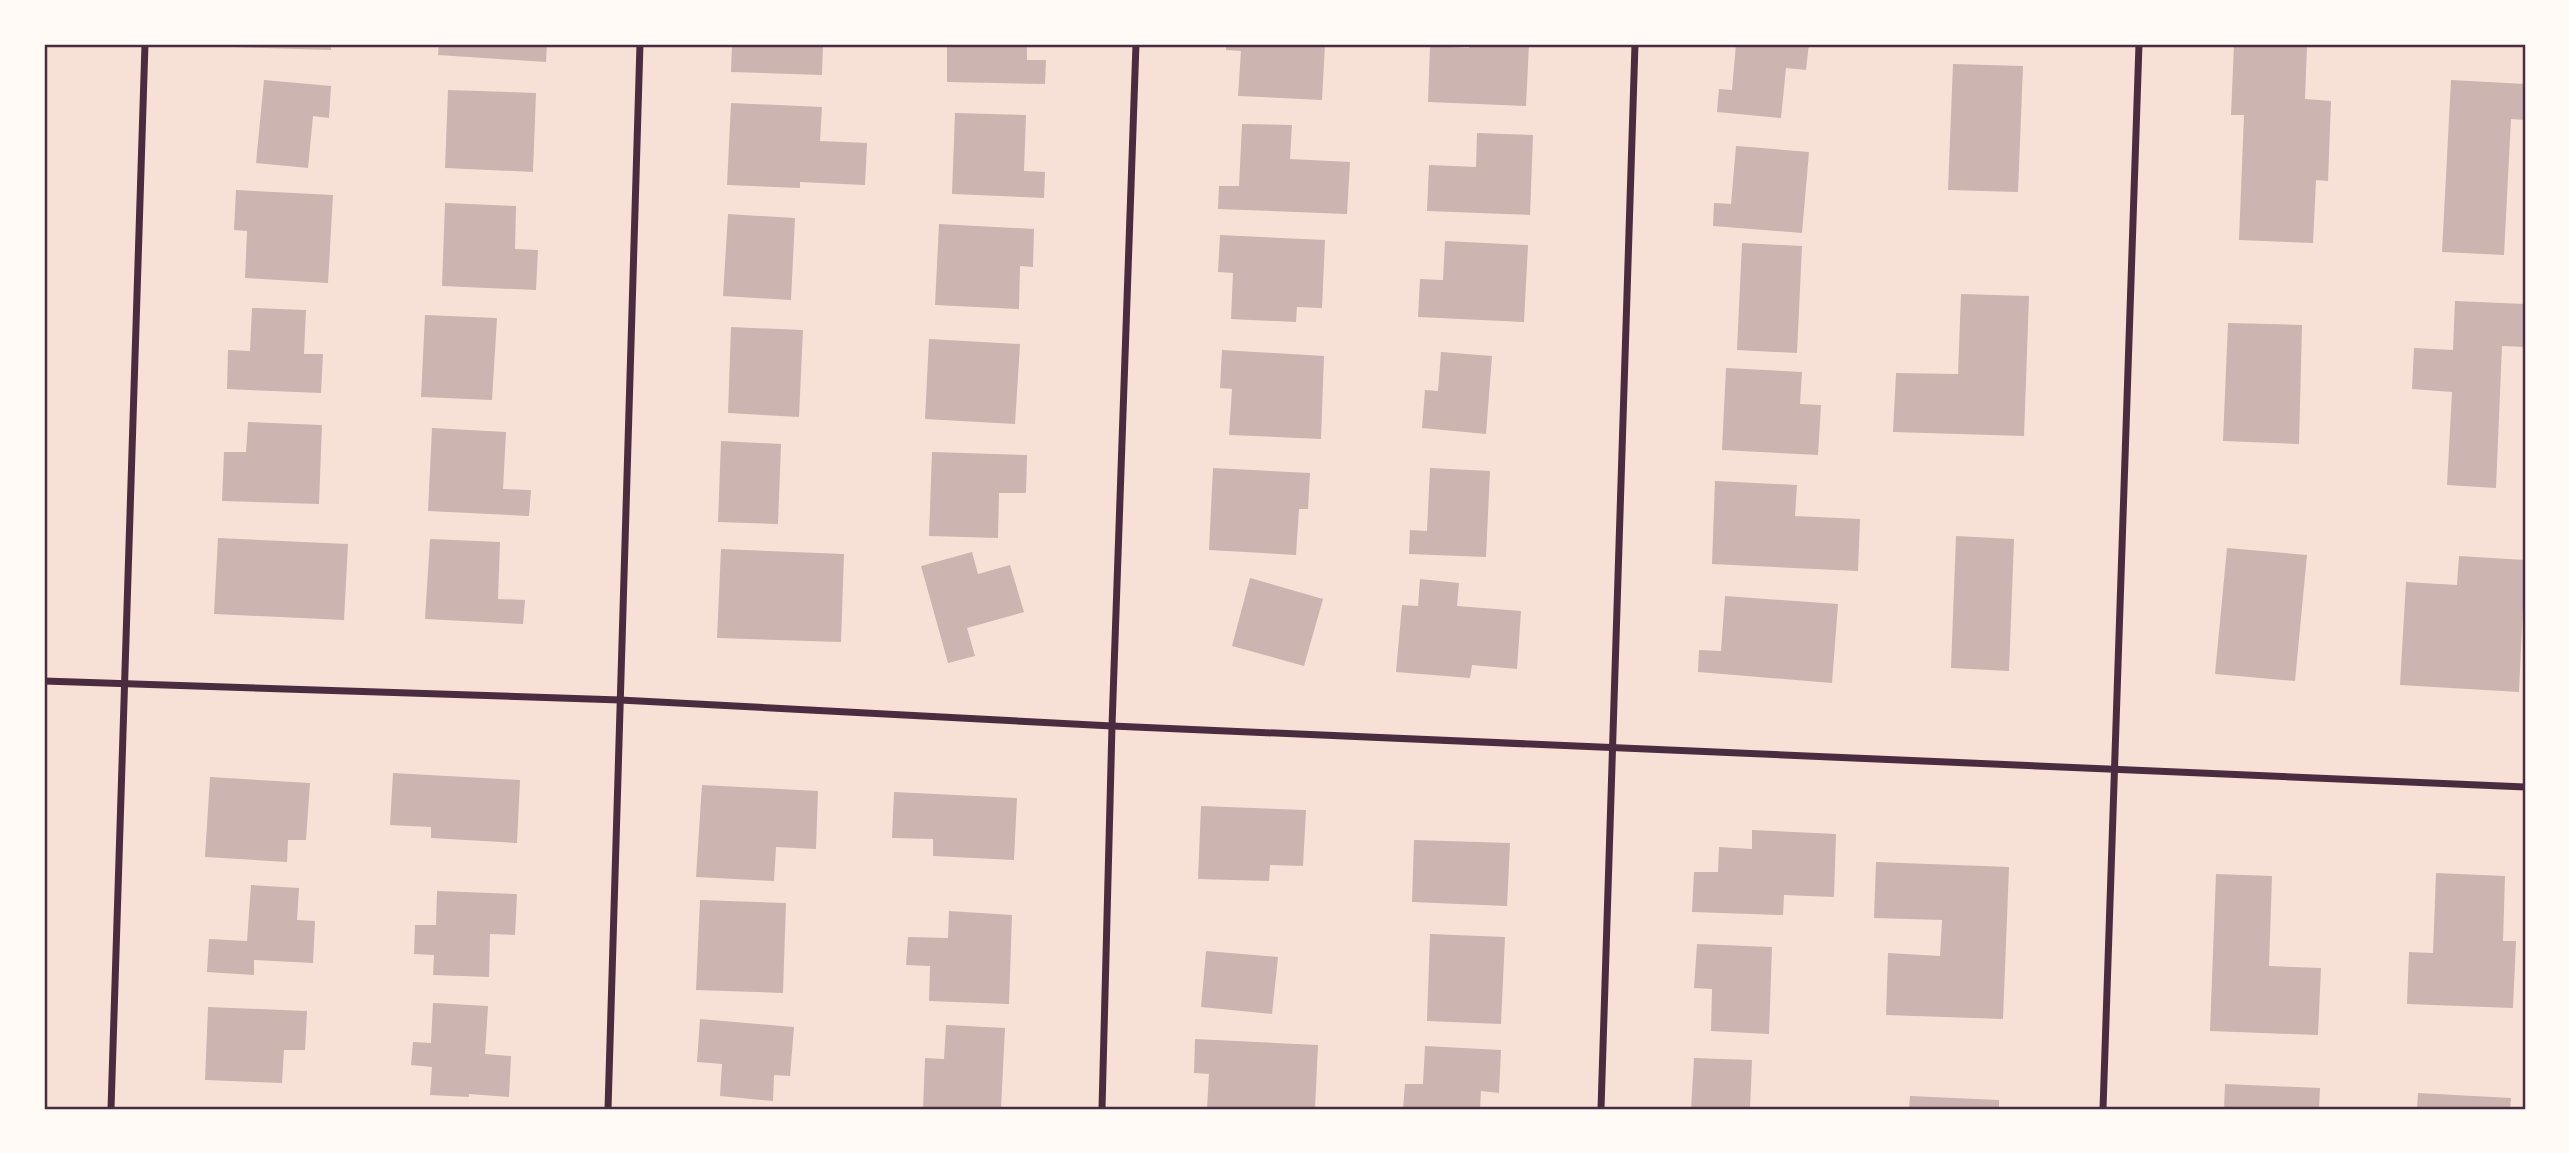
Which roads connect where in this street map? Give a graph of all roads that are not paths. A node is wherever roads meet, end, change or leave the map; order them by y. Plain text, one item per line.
1 (145, 44) edge
2 (640, 44) edge
3 (1136, 44) edge
4 (1635, 44) edge
5 (2139, 44) edge
6 (44, 681) edge
7 (125, 685) junction
8 (620, 700) junction
9 (1112, 726) junction
10 (1612, 748) junction
11 (2114, 771) junction
12 (2525, 787) edge
13 (111, 1109) edge
14 (608, 1109) edge
15 (1102, 1109) edge
16 (1601, 1109) edge
17 (2103, 1109) edge

1 - 7 street
2 - 8 street
3 - 9 street
4 - 10 street
5 - 11 street
6 - 7 street
7 - 8 street
7 - 13 street
8 - 9 street
8 - 14 street
9 - 10 street
9 - 15 street
10 - 11 street
10 - 16 street
11 - 12 street
11 - 17 street

